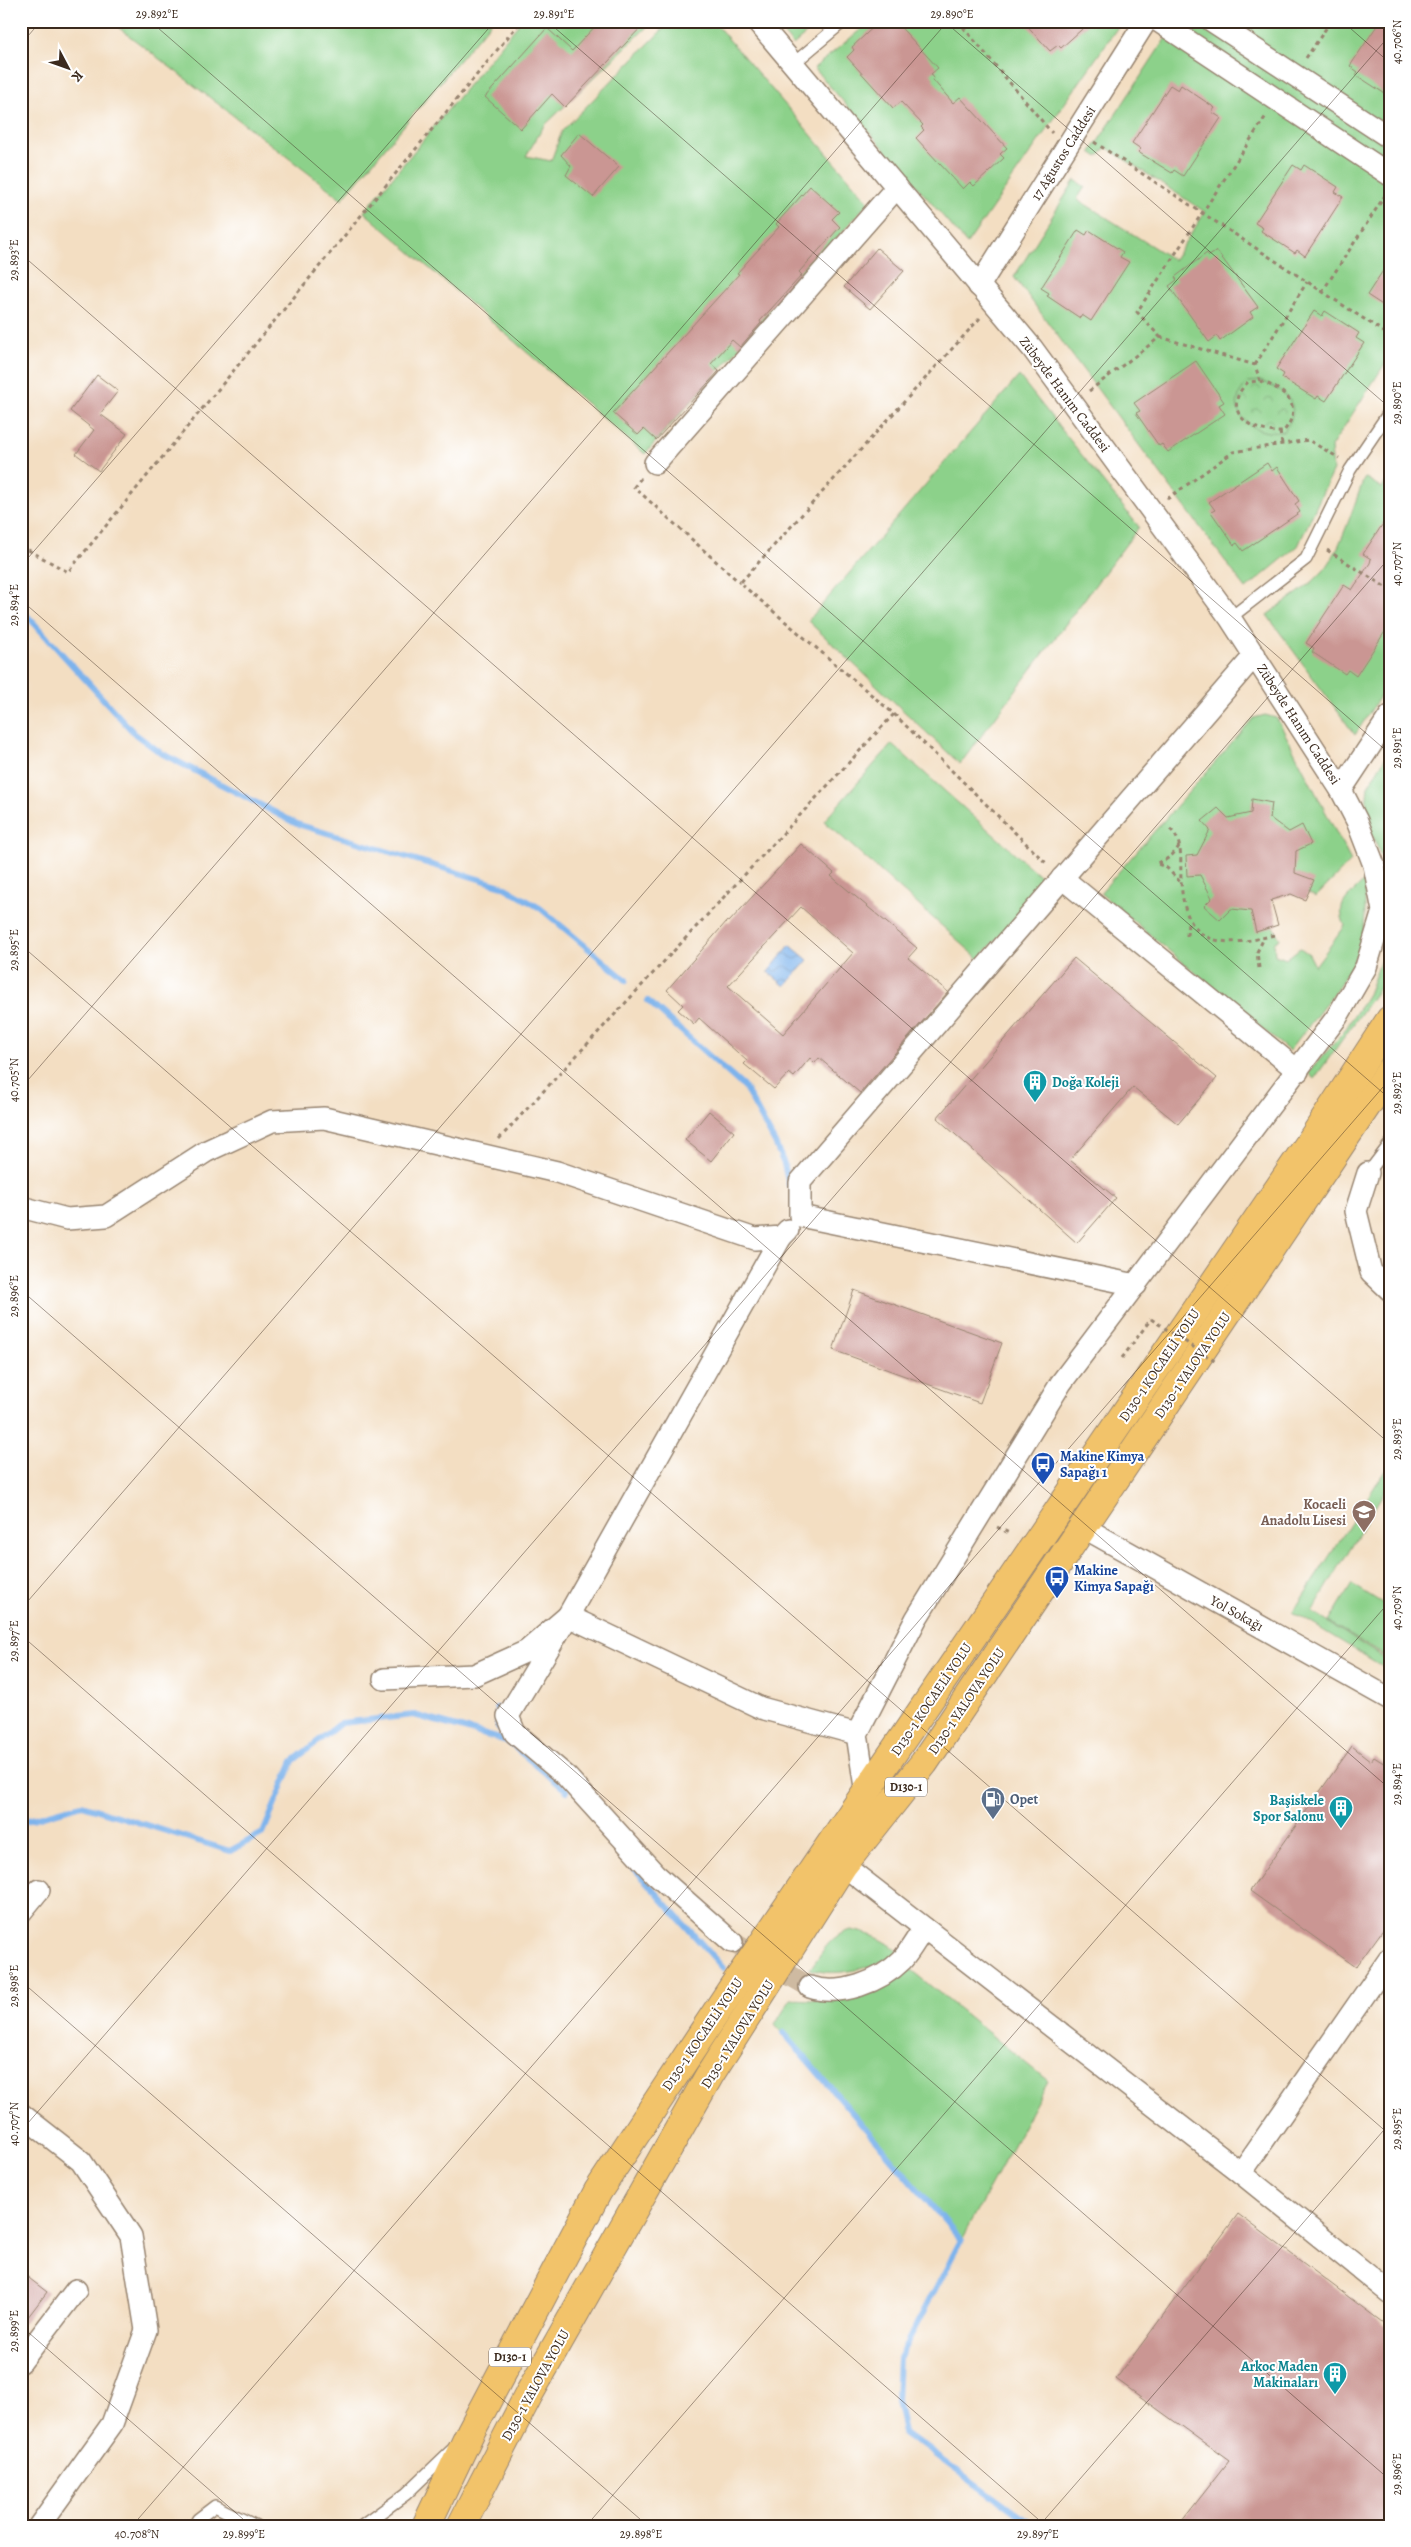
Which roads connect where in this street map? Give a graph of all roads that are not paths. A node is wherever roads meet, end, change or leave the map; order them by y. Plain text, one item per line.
1 (757, 21) edge
2 (844, 21) edge
3 (1146, 21) edge
4 (1158, 21) edge
5 (1212, 21) edge
6 (793, 64) junction
7 (1390, 138) edge
8 (1390, 175) edge
9 (897, 186) junction
10 (979, 286) junction
11 (1390, 411) edge
12 (655, 463) road end
13 (1230, 618) junction
14 (1255, 655) junction
15 (1390, 716) edge
16 (1341, 790) junction
17 (1062, 878) junction
18 (1390, 1020) edge
19 (1298, 1071) junction
20 (1390, 1071) edge
21 (1390, 1144) edge
22 (1368, 1173) joint
23 (21, 1207) edge
24 (800, 1216) junction
25 (781, 1237) junction
26 (1136, 1285) junction
27 (1390, 1290) edge
28 (1083, 1527) junction
29 (568, 1616) junction
30 (384, 1679) dead end
31 (1390, 1699) edge
32 (857, 1734) junction
33 (866, 1794) junction
34 (843, 1865) junction
35 (39, 1890) dead end
36 (21, 1912) edge
37 (924, 1928) junction
38 (732, 1942) tunnel mouth
39 (1390, 1958) edge
40 (810, 1987) tunnel mouth
41 (21, 2114) edge
42 (1241, 2173) junction
43 (76, 2290) dead end
44 (1390, 2293) edge
45 (21, 2362) edge
46 (471, 2431) junction
47 (39, 2526) edge
48 (194, 2526) edge
49 (256, 2526) edge
50 (362, 2526) edge
51 (426, 2526) edge
52 (461, 2526) edge

1 - 6 street, Zübeyde Hanım Caddesi
2 - 6 lane
3 - 10 street, 17 Ağustos Caddesi
4 - 8 street
5 - 7 street
6 - 9 street, Zübeyde Hanım Caddesi
9 - 10 street, Zübeyde Hanım Caddesi
9 - 12 street
10 - 13 street, Zübeyde Hanım Caddesi
11 - 13 lane
13 - 14 street, Zübeyde Hanım Caddesi
14 - 16 street, Zübeyde Hanım Caddesi
14 - 17 street
15 - 16 street
16 - 19 street, Zübeyde Hanım Caddesi
17 - 19 street
17 - 24 street
18 - 33 highway, D130-1 KOCAELİ YOLU / D130-1
19 - 26 street, Zübeyde Hanım Caddesi
20 - 28 highway, D130-1 YALOVA YOLU / D130-1
21 - 22 lane
22 - 27 street
23 - 25 street
24 - 25 street
24 - 26 street
25 - 29 street
26 - 32 street, Zübeyde Hanım Caddesi
28 - 31 street, Yol Sokağı
28 - 34 highway, D130-1 YALOVA YOLU / D130-1
29 - 30 street
29 - 32 street
29 - 38 street
32 - 33 street
33 - 46 highway, D130-1 KOCAELİ YOLU / D130-1
34 - 37 street
34 - 52 highway, D130-1 YALOVA YOLU / D130-1
35 - 36 street
37 - 40 street
37 - 42 street
39 - 42 street
41 - 47 street
42 - 44 street
43 - 45 street
46 - 50 lane
46 - 51 highway, D130-1 KOCAELİ YOLU / D130-1
48 - 49 lane

